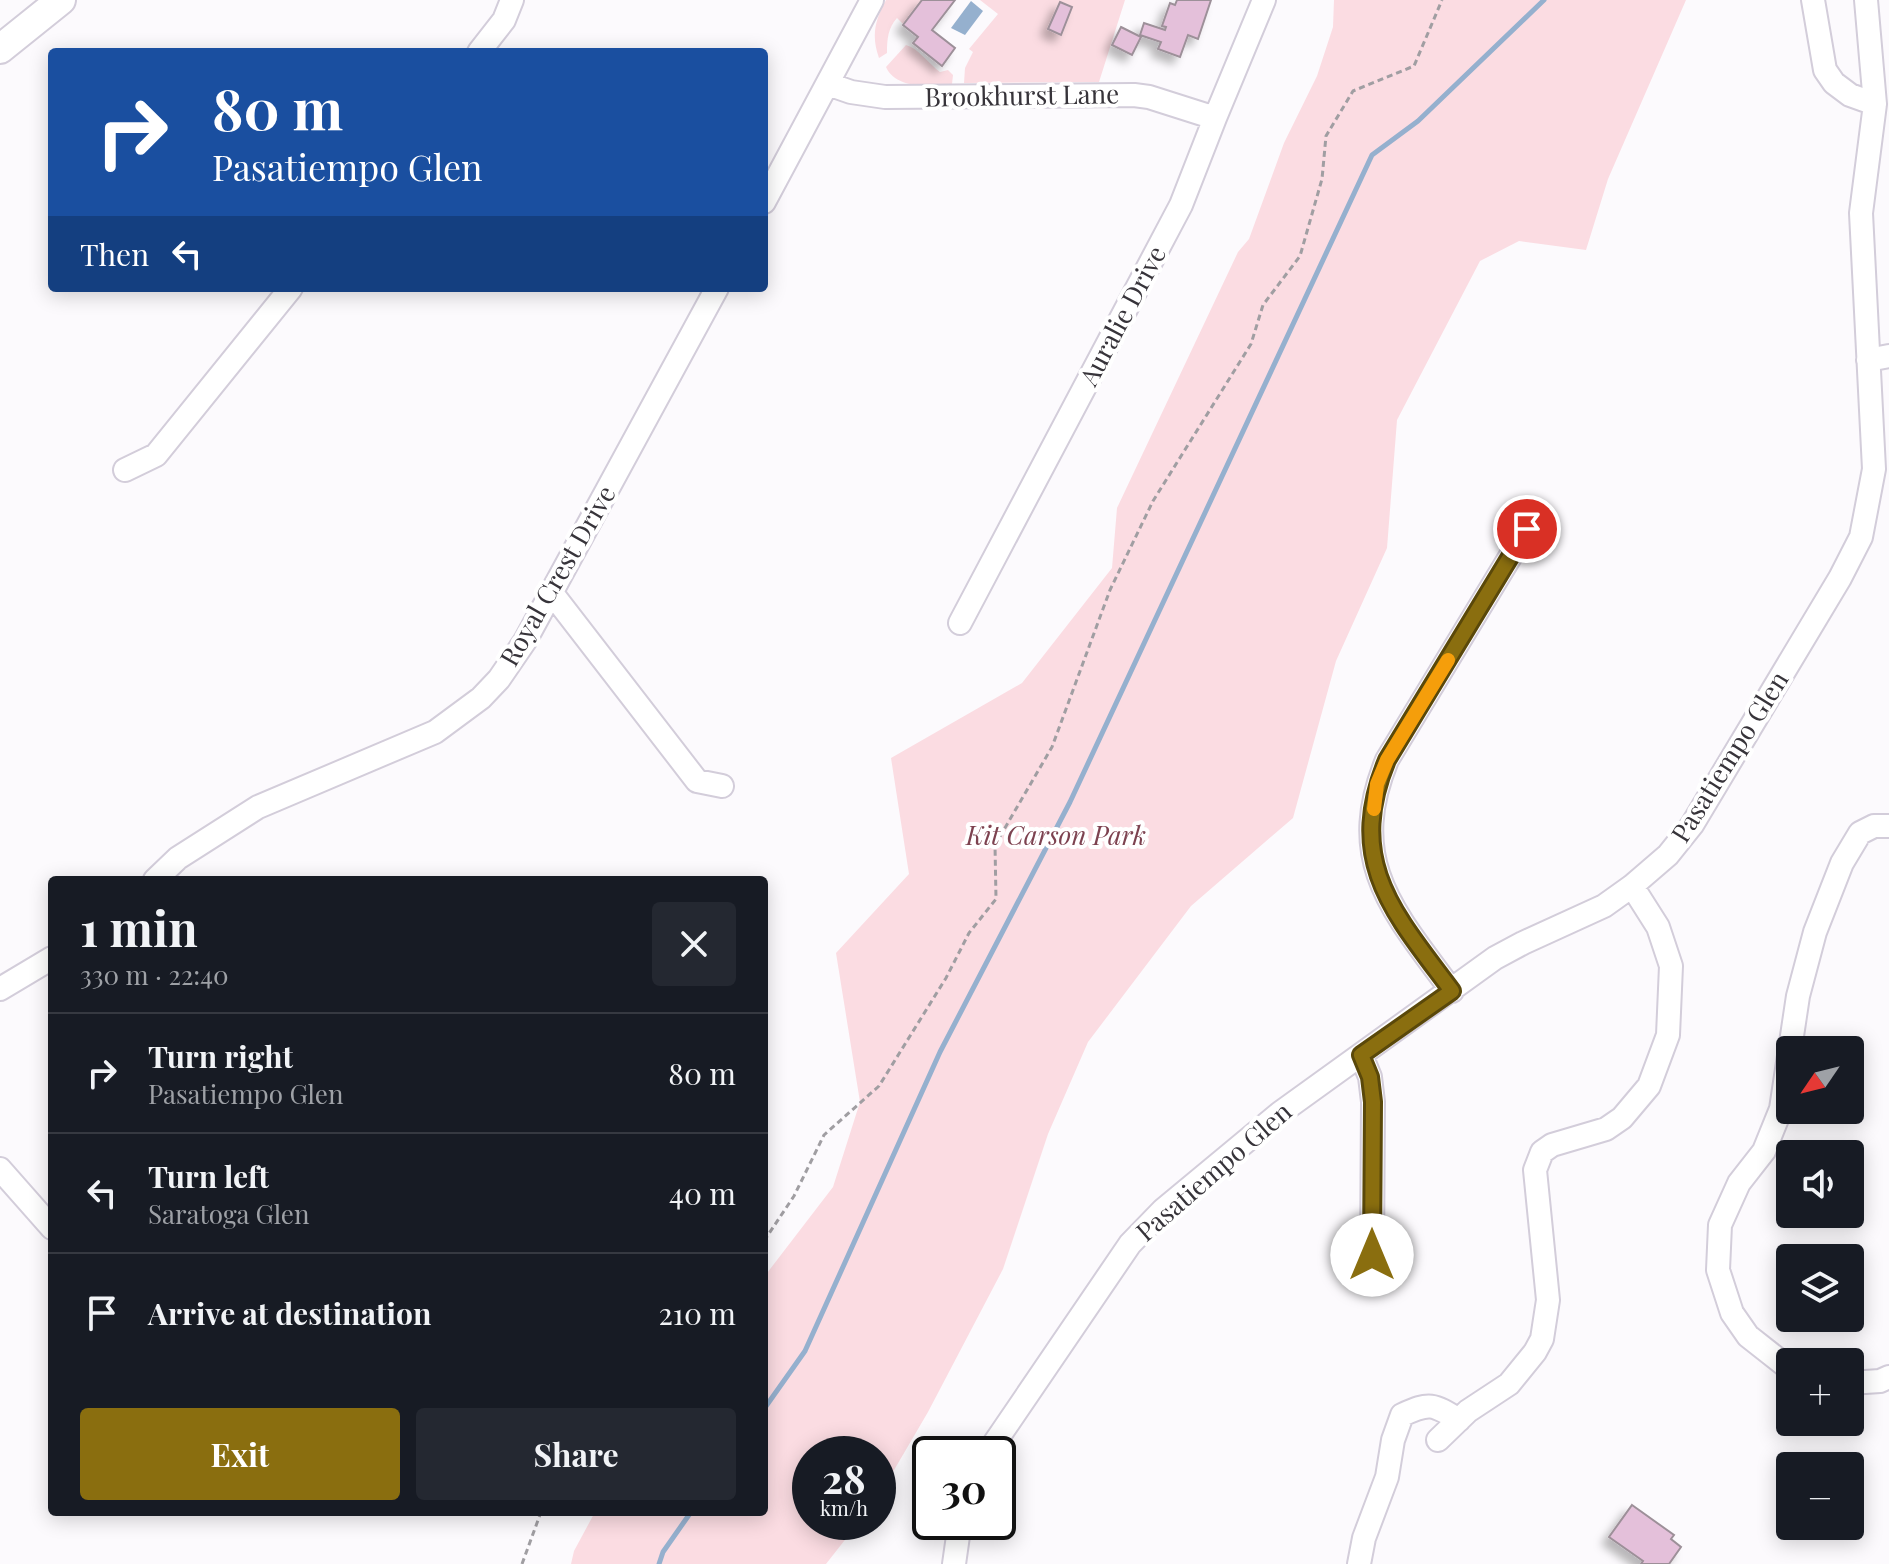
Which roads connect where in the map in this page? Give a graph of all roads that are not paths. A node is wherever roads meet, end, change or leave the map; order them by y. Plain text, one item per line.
1 (61, 0) edge
2 (512, 0) edge
3 (872, 0) edge
4 (1264, 0) edge
5 (1813, 0) edge
6 (1866, 0) edge
7 (482, 48) edge
8 (0, 49) edge
9 (1881, 73) edge
10 (828, 84) junction
11 (1875, 104) junction
12 (1215, 118) junction
13 (768, 195) edge
14 (288, 292) edge
15 (715, 292) edge
16 (1879, 358) edge
17 (125, 470) dead end
18 (1881, 470) edge
19 (1527, 529) dead end
20 (551, 592) junction
21 (960, 623) dead end
22 (722, 786) dead end
23 (1889, 826) edge
24 (159, 876) edge
25 (1632, 886) junction
26 (48, 960) edge
27 (0, 989) edge
28 (1452, 991) junction
29 (1361, 1055) junction
30 (0, 1169) edge
31 (48, 1223) edge
32 (1366, 1275) dead end
33 (1776, 1358) edge
34 (1889, 1377) edge
35 (1864, 1382) edge
36 (1459, 1420) junction
37 (999, 1436) edge
38 (1438, 1440) dead end
39 (957, 1540) edge
40 (954, 1564) edge
41 (1359, 1564) edge

1 - 8 main road
2 - 7 street
3 - 10 street
4 - 12 street, Auralie Drive
5 - 11 street
6 - 9 street, Pasatiempo Glen
9 - 11 street, Pasatiempo Glen
10 - 12 street, Brookhurst Lane
10 - 13 street
11 - 16 street, Pasatiempo Glen
12 - 21 street, Auralie Drive
14 - 17 street
15 - 20 street, Royal Crest Drive
16 - 18 street, Pasatiempo Glen
18 - 25 street, Pasatiempo Glen
19 - 28 street
20 - 22 street
20 - 24 street, Royal Crest Drive
23 - 33 street
25 - 28 street, Pasatiempo Glen
25 - 36 street
26 - 27 street
28 - 29 street, Pasatiempo Glen
29 - 32 street
29 - 37 street, Pasatiempo Glen
30 - 31 street
34 - 35 street
36 - 38 street
36 - 41 street
39 - 40 street

